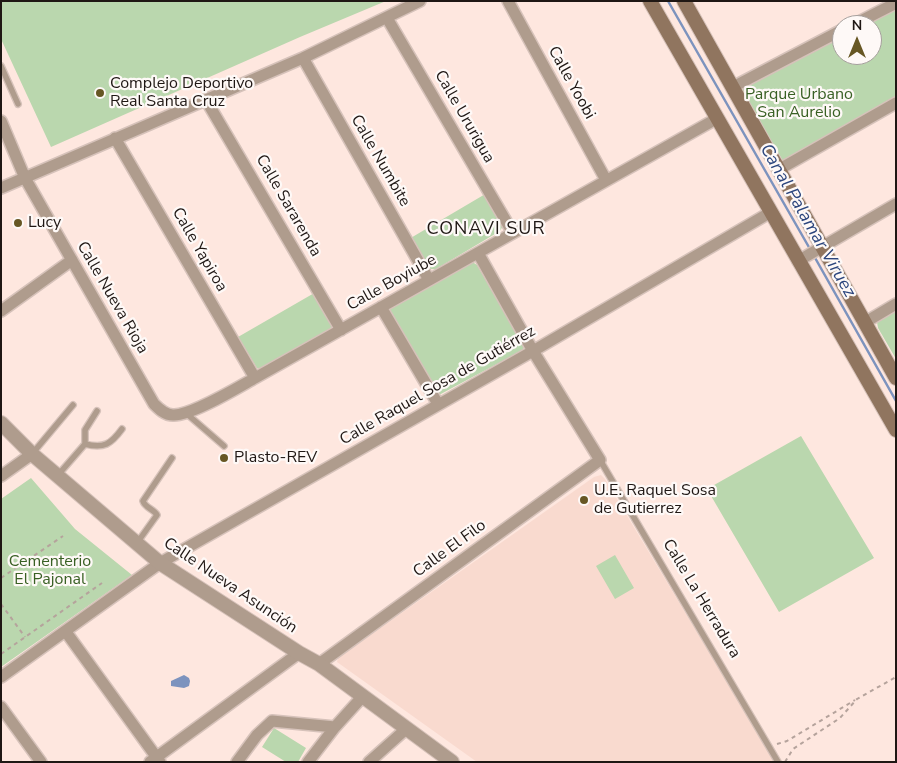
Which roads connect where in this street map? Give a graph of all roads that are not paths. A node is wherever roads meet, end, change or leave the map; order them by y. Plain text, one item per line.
1 (420, 1) edge
2 (508, 1) edge
3 (650, 1) edge
4 (684, 1) edge
5 (896, 3) edge
6 (872, 15) edge
7 (387, 18) junction
8 (832, 35) edge
9 (303, 58) junction
10 (1, 66) edge
11 (733, 87) junction
12 (206, 100) junction
13 (896, 103) edge
14 (18, 104) dead end
15 (716, 118) junction
16 (1, 120) edge
17 (115, 138) junction
18 (778, 170) junction
19 (25, 178) junction
20 (606, 180) junction
21 (1, 188) edge
22 (896, 204) edge
23 (770, 212) junction
24 (513, 233) junction
25 (820, 249) junction
26 (478, 253) junction
27 (72, 260) junction
28 (801, 260) junction
29 (429, 280) junction
30 (896, 304) edge
31 (381, 308) junction
32 (1, 311) edge
33 (864, 322) junction
34 (341, 330) junction
35 (533, 351) junction
36 (255, 378) junction
37 (896, 378) edge
38 (438, 404) junction
39 (73, 405) dead end
40 (97, 411) dead end
41 (187, 414) junction
42 (1, 423) edge
43 (122, 429) dead end
44 (896, 430) edge
45 (85, 444) junction
46 (224, 446) dead end
47 (32, 454) junction
48 (172, 458) dead end
49 (600, 460) junction
50 (1, 476) edge
51 (58, 476) junction
52 (137, 543) junction
53 (160, 564) junction
54 (66, 632) junction
55 (299, 653) junction
56 (319, 664) junction
57 (1, 677) edge
58 (363, 696) junction
59 (1, 707) edge
60 (335, 727) junction
61 (406, 729) junction
62 (156, 760) edge
63 (41, 762) edge
64 (237, 762) edge
65 (308, 762) edge
66 (369, 762) edge
67 (452, 762) edge
68 (778, 762) edge

1 - 7 street
2 - 20 street, Calle Yoobi
3 - 15 main road
4 - 11 main road
5 - 6 street
7 - 9 street
7 - 24 street, Calle Ururigua
8 - 11 street
9 - 12 street
9 - 29 street, Calle Numbite
10 - 14 lane
11 - 18 main road
12 - 17 street
12 - 34 street, Calle Sararenda
13 - 18 street
15 - 20 street, Calle Boyiube
15 - 23 main road
16 - 19 street, Calle Nueva Rioja
17 - 19 street
17 - 36 street, Calle Yapiroa
18 - 25 main road
19 - 21 street
19 - 27 street, Calle Nueva Rioja
20 - 24 street, Calle Boyiube
22 - 25 street
23 - 28 main road
23 - 35 street, Calle Raquel Sosa de Gutiérrez
24 - 26 street, Calle Boyiube
25 - 28 street
25 - 33 main road
26 - 29 street, Calle Boyiube
26 - 35 street, Calle La Herradura
27 - 32 street
27 - 41 street, Calle Nueva Rioja
28 - 44 main road
29 - 31 street, Calle Boyiube
30 - 33 street
31 - 34 street, Calle Boyiube
31 - 38 street
33 - 37 main road
34 - 36 street, Calle Boyiube
35 - 38 street, Calle Raquel Sosa de Gutiérrez
35 - 49 street, Calle La Herradura
36 - 41 street, Calle Boyiube
38 - 53 street, Calle Raquel Sosa de Gutiérrez
39 - 47 lane
40 - 45 lane
41 - 46 lane
42 - 47 street, Calle Nueva Asunción
43 - 45 lane
45 - 51 lane
47 - 50 street
47 - 51 street, Calle Nueva Asunción
48 - 52 lane
49 - 56 street, Calle El Filo
49 - 68 lane, Calle La Herradura
51 - 52 street, Calle Nueva Asunción
52 - 53 street, Calle Nueva Asunción
53 - 54 street, Calle Raquel Sosa de Gutiérrez
53 - 55 street, Calle Nueva Asunción
54 - 57 street, Calle Raquel Sosa de Gutiérrez
54 - 62 street
55 - 56 street, Calle Nueva Asunción
55 - 62 street
56 - 58 street, Calle Nueva Asunción
58 - 60 street
58 - 61 street, Calle Nueva Asunción
59 - 63 street
60 - 64 street
60 - 65 street
61 - 66 street
61 - 67 street, Calle Nueva Asunción

